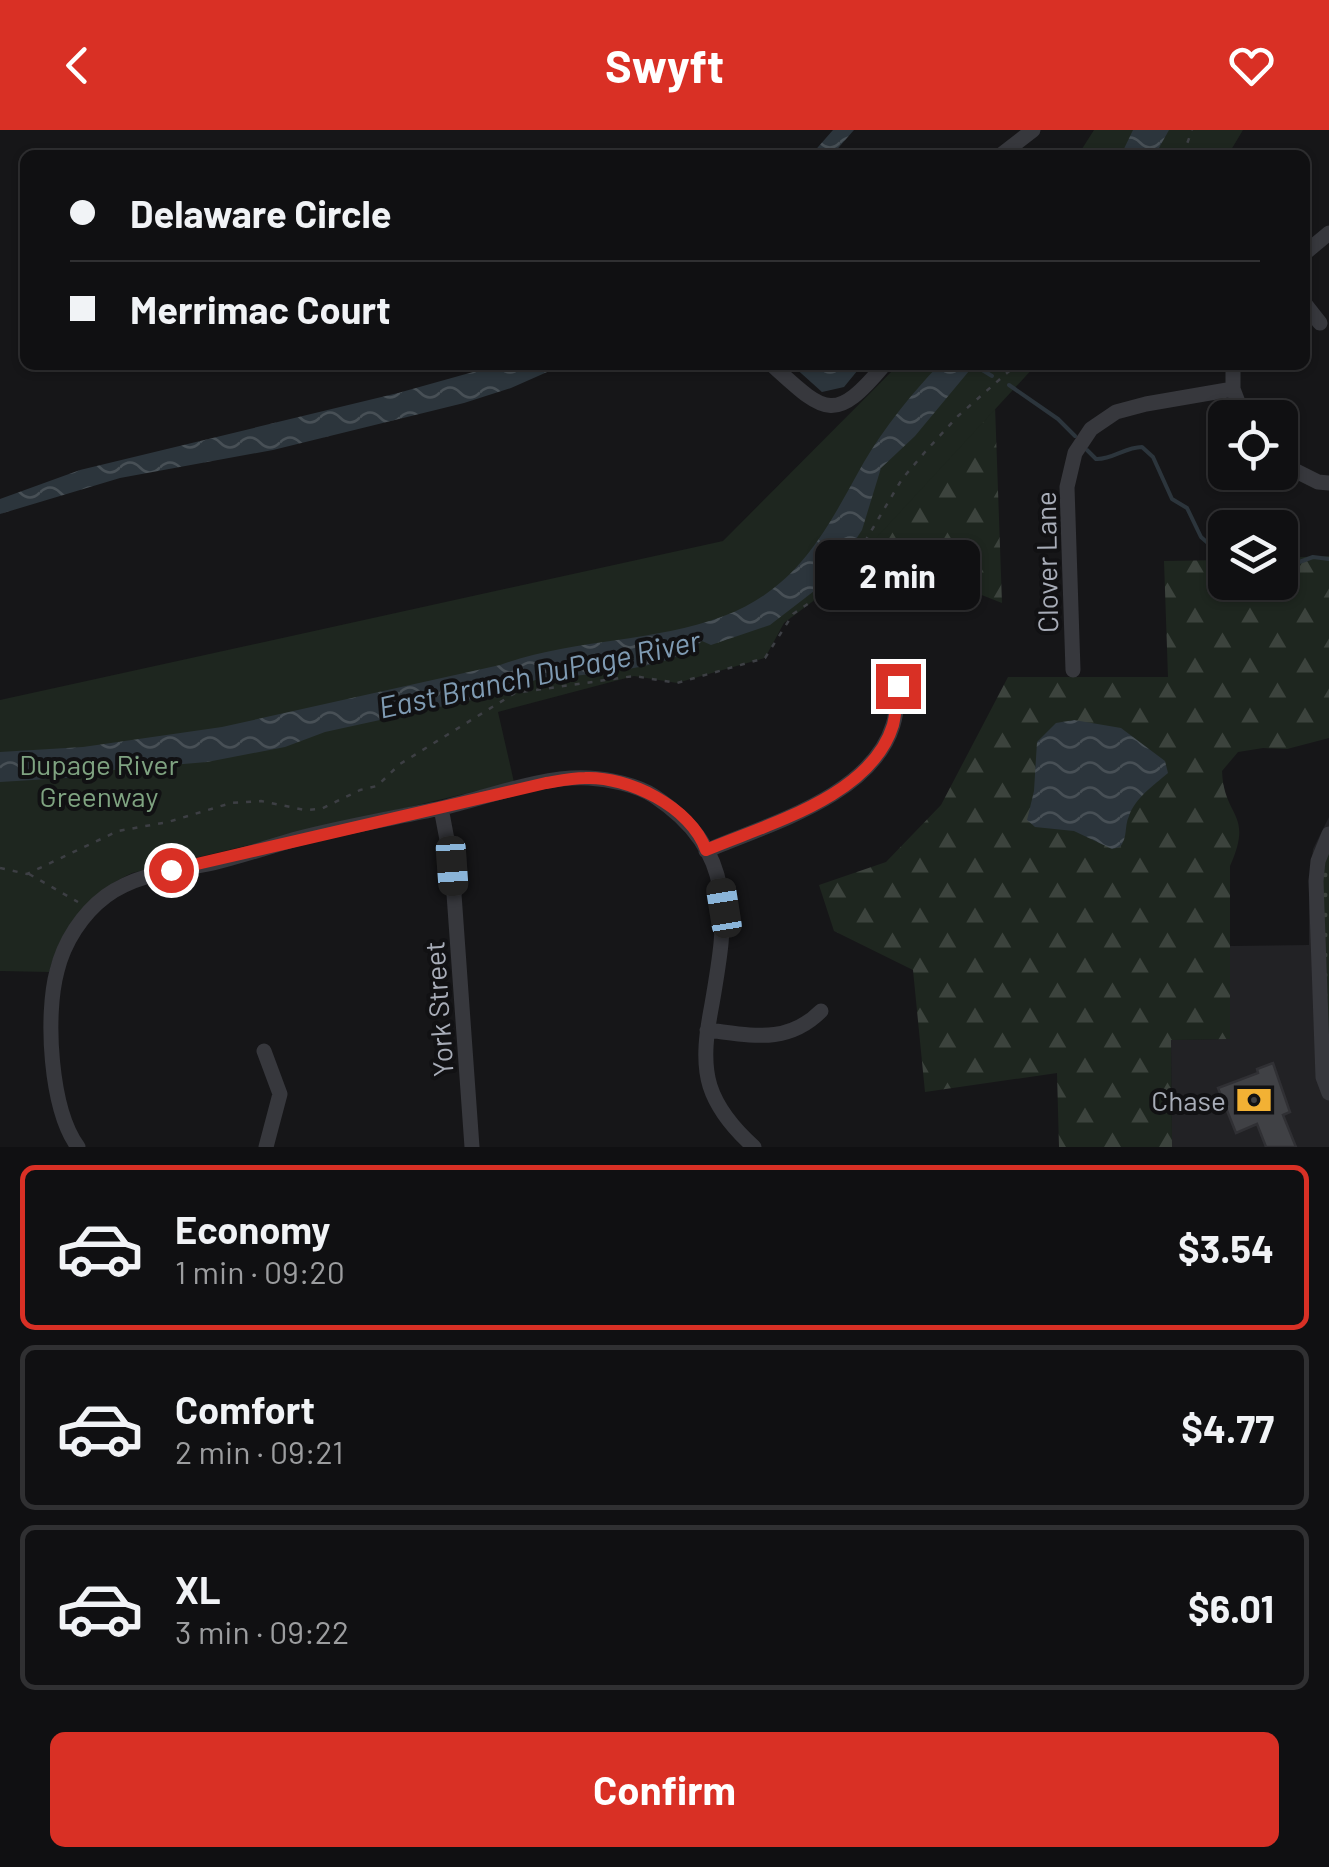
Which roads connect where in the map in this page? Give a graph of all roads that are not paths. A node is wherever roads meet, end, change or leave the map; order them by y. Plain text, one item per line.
1 (1032, 130) edge
2 (1007, 150) edge
3 (1310, 310) edge
4 (1320, 322) dead end
5 (778, 370) edge
6 (880, 370) edge
7 (1233, 370) edge
8 (1233, 389) junction
9 (1237, 400) edge
10 (1298, 471) edge
11 (1329, 483) edge
12 (1072, 670) dead end
13 (898, 686) dead end
14 (441, 808) junction
15 (1329, 834) edge
16 (706, 850) junction
17 (820, 1011) dead end
18 (708, 1030) junction
19 (264, 1051) dead end
20 (1329, 1093) edge
21 (78, 1147) edge
22 (266, 1147) edge
23 (472, 1147) edge
24 (754, 1147) edge

1 - 2 street
3 - 4 street
5 - 6 street
7 - 8 street
8 - 9 street
8 - 12 street, Clover Lane
10 - 11 street
13 - 16 street
14 - 16 street
14 - 21 street
14 - 23 street, York Street
15 - 20 street
16 - 18 street
17 - 18 street
18 - 24 street
19 - 22 street

